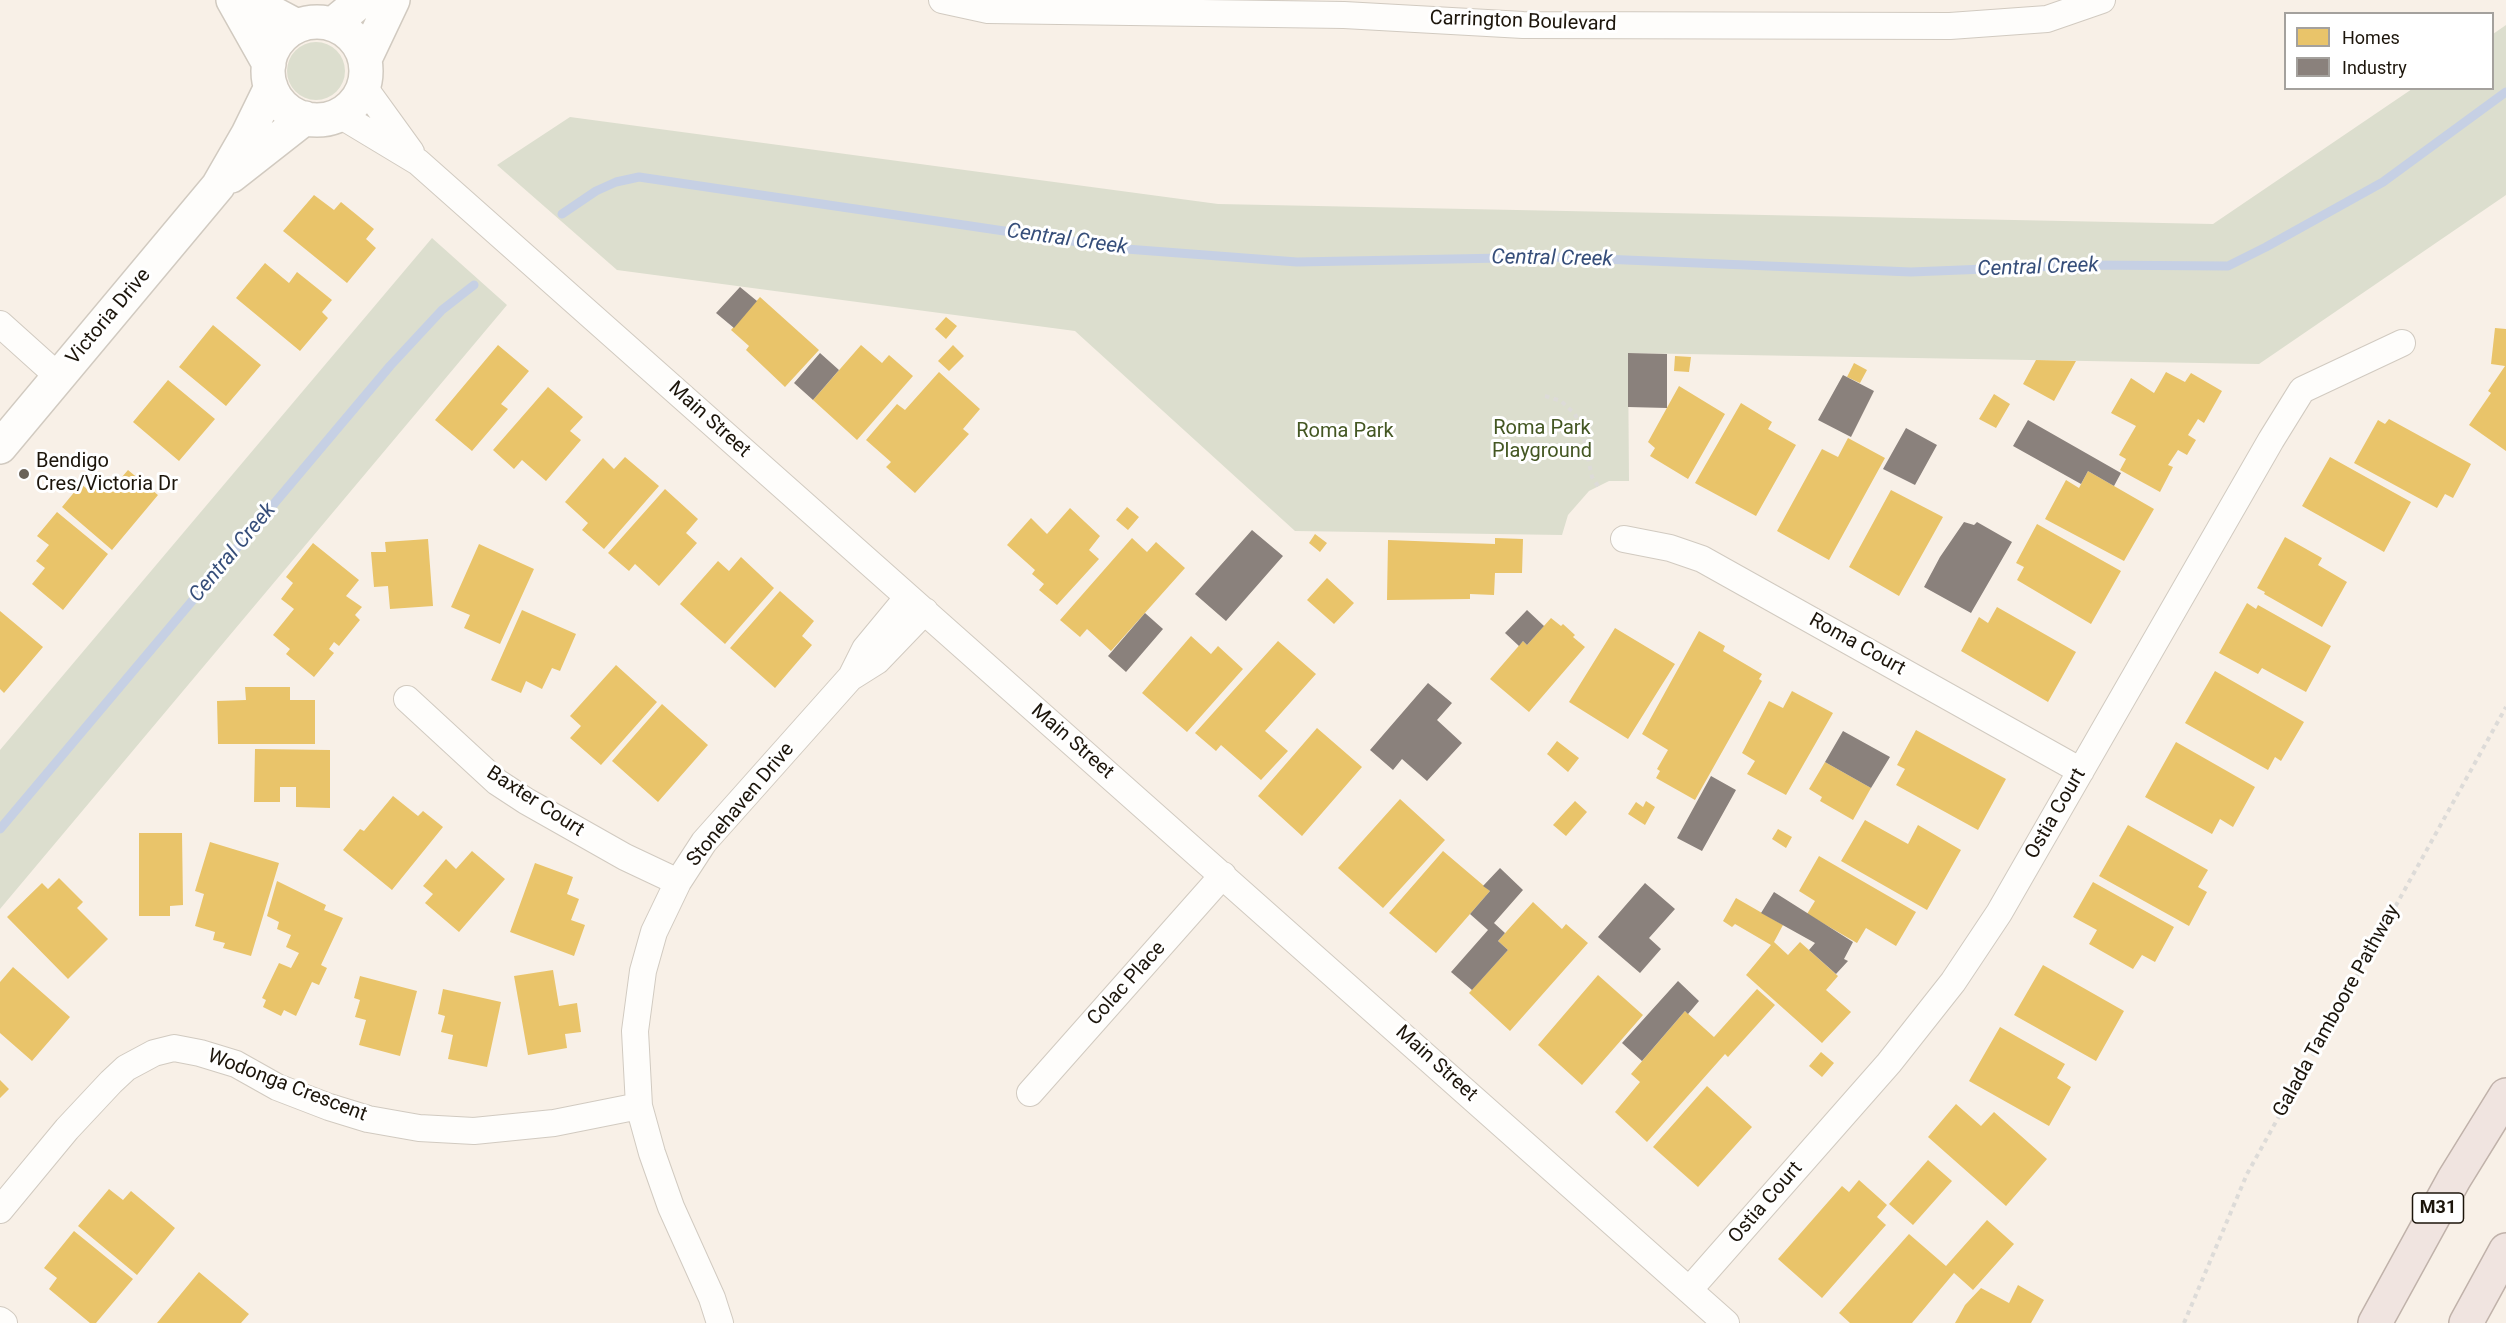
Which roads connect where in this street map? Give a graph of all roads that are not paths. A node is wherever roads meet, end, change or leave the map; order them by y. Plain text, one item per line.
1 (233, 0) edge
2 (248, 0) edge
3 (362, 0) edge
4 (393, 0) edge
5 (942, 0) edge
6 (2102, 0) edge
7 (1344, 7) edge
8 (333, 24) junction
9 (297, 26) junction
10 (364, 73) junction
11 (270, 75) junction
12 (340, 115) junction
13 (305, 118) junction
14 (418, 162) junction
15 (218, 186) junction
16 (0, 324) edge
17 (2402, 343) dead end
18 (59, 377) junction
19 (0, 447) edge
20 (1624, 539) dead end
21 (916, 604) junction
22 (407, 699) dead end
23 (2081, 771) junction
24 (1223, 875) junction
25 (678, 882) junction
26 (1030, 1093) dead end
27 (2506, 1095) edge
28 (639, 1106) junction
29 (0, 1210) edge
30 (2506, 1250) edge
31 (1690, 1289) junction
32 (0, 1320) edge
33 (4, 1323) edge
34 (720, 1323) edge
35 (1726, 1323) edge
36 (2375, 1323) edge
37 (2466, 1323) edge

1 - 11 street
2 - 9 street
3 - 8 street
4 - 10 street
5 - 7 street, Carrington Boulevard
6 - 7 street, Carrington Boulevard
8 - 9 street
8 - 10 street
9 - 11 street
10 - 12 street
10 - 14 street, Main Street
11 - 13 street
11 - 15 street, Victoria Drive
12 - 13 street
12 - 14 street, Main Street
13 - 15 street, Victoria Drive
14 - 21 street, Main Street
15 - 18 street, Victoria Drive
16 - 18 street
17 - 23 street, Ostia Court
18 - 19 street, Victoria Drive
20 - 23 street, Roma Court
21 - 24 street, Main Street
21 - 25 street, Stonehaven Drive
22 - 25 street, Baxter Court
23 - 31 street, Ostia Court
24 - 26 street, Colac Place
24 - 31 street, Main Street
25 - 28 street, Stonehaven Drive
27 - 36 highway, M31
28 - 29 street, Wodonga Crescent
28 - 34 street, Stonehaven Drive
30 - 37 highway
31 - 35 street, Main Street
32 - 33 street

